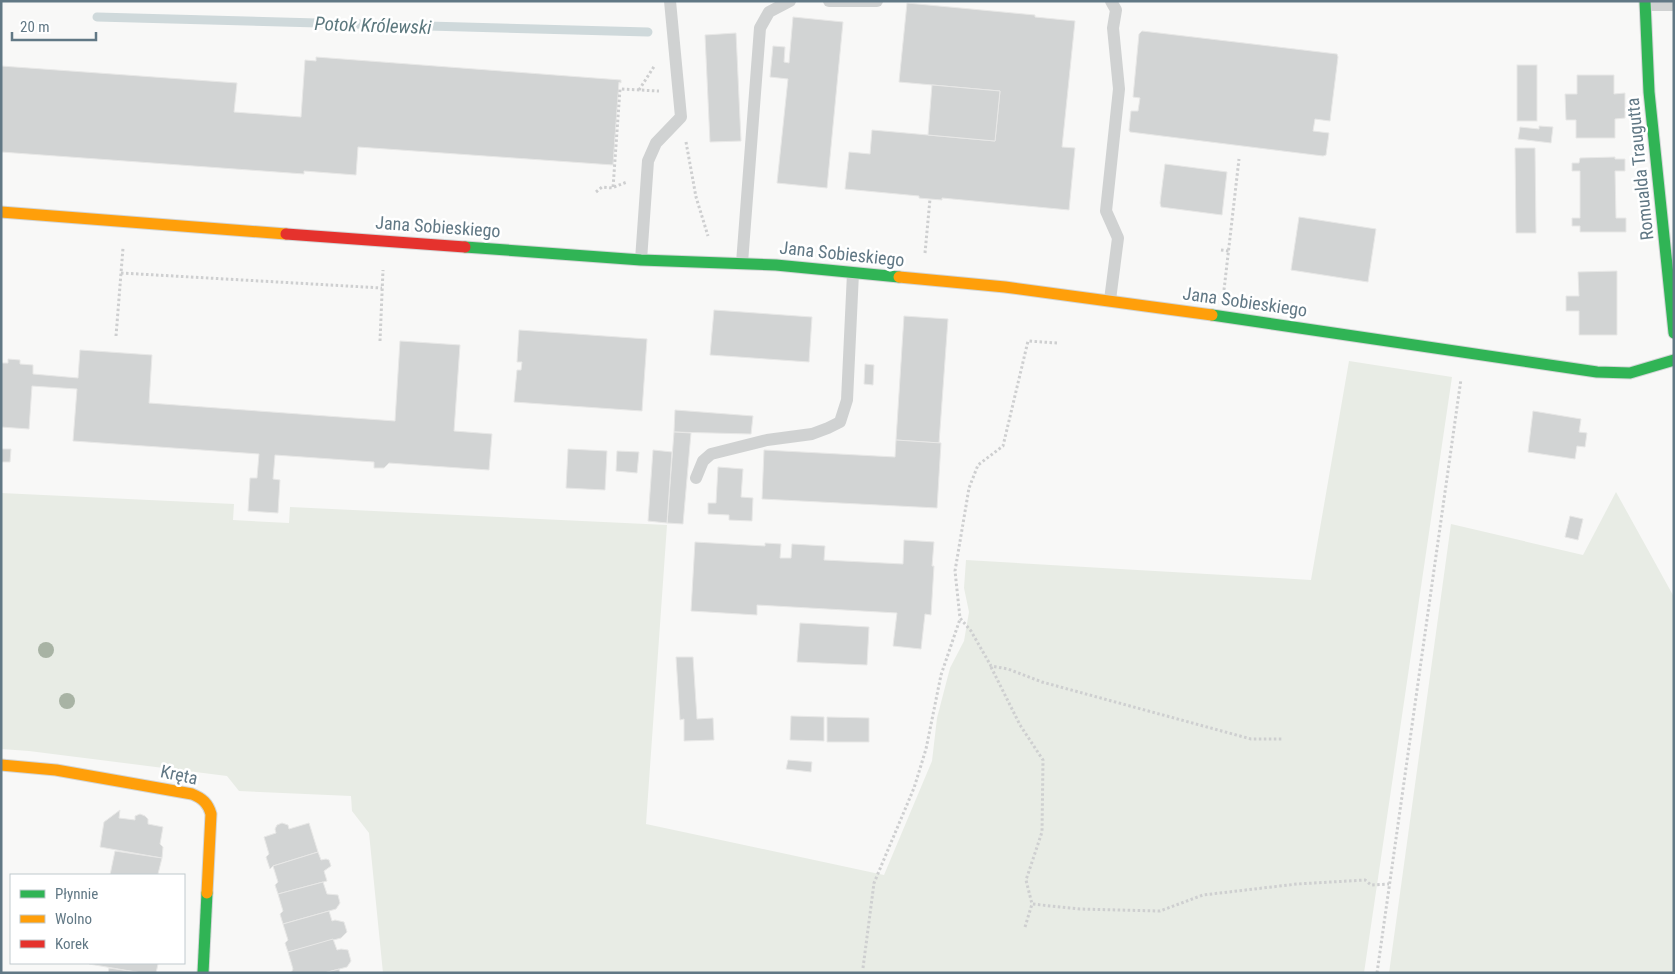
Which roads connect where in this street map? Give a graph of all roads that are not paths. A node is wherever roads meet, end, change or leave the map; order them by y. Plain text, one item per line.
1 (670, 1) edge
2 (790, 1) edge
3 (829, 1) edge
4 (877, 1) edge
5 (1111, 1) edge
6 (1645, 3) edge
7 (1674, 5) edge
8 (1, 212) edge
9 (1669, 223) edge
10 (641, 260) junction
11 (742, 263) junction
12 (853, 273) junction
13 (1110, 300) junction
14 (1674, 333) edge
15 (1674, 360) edge
16 (696, 478) dead end
17 (1, 765) edge
18 (203, 973) edge

1 - 10 lane
2 - 11 lane
3 - 4 lane
5 - 13 lane
6 - 7 lane
6 - 9 main road, Romualda Traugutta
8 - 10 main road, Jana Sobieskiego
9 - 14 main road, Romualda Traugutta
10 - 11 main road, Jana Sobieskiego
11 - 12 main road, Jana Sobieskiego
12 - 13 main road, Jana Sobieskiego
12 - 16 lane
13 - 15 main road, Jana Sobieskiego
17 - 18 main road, Kręta

